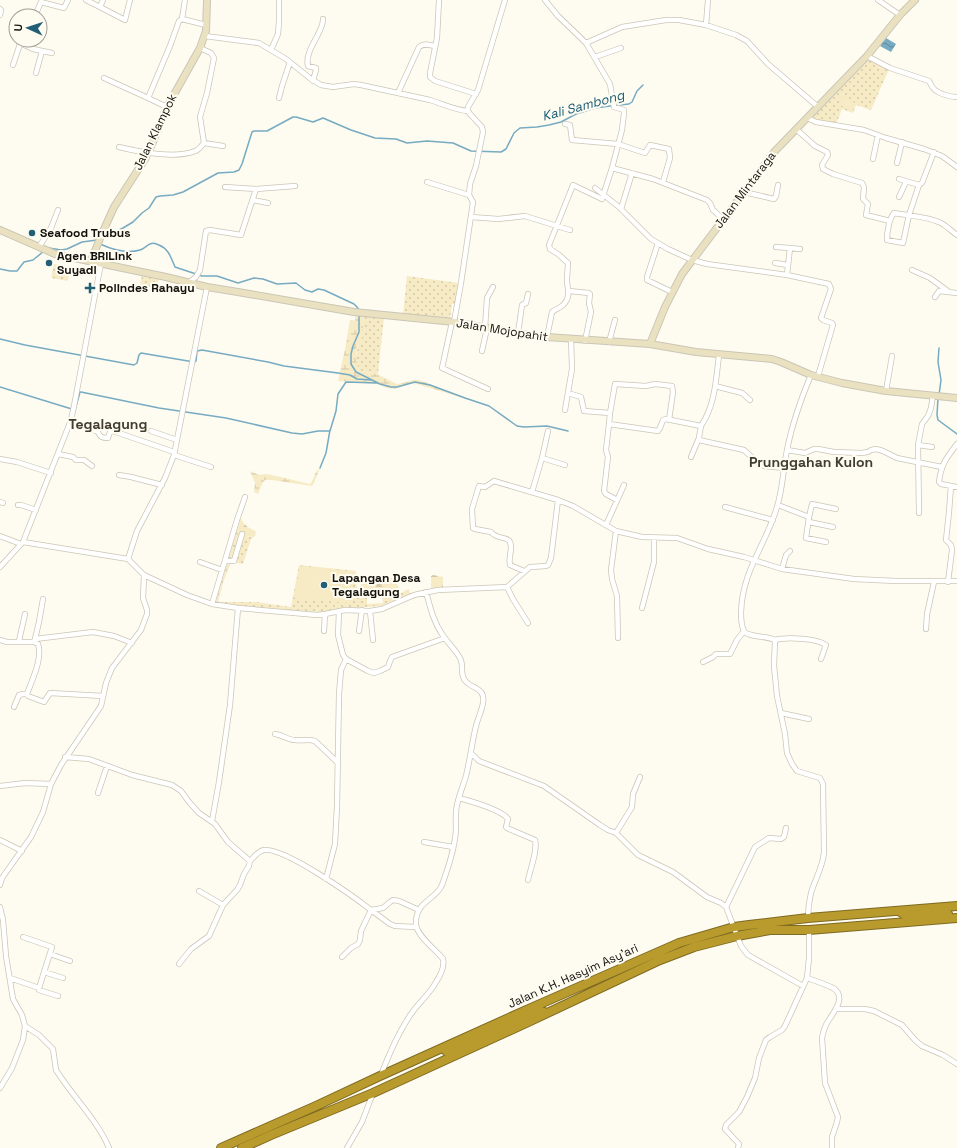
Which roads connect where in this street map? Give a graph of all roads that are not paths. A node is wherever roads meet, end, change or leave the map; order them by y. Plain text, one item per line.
1 (68, 0) edge
2 (86, 0) edge
3 (103, 0) edge
4 (130, 0) edge
5 (185, 0) edge
6 (206, 0) edge
7 (279, 0) edge
8 (439, 0) edge
9 (505, 0) edge
10 (545, 0) edge
11 (708, 0) edge
12 (878, 0) edge
13 (915, 0) edge
14 (100, 7) junction
15 (38, 8) edge
16 (0, 9) edge
17 (0, 15) edge
18 (900, 15) junction
19 (182, 19) junction
20 (323, 19) dead end
21 (206, 25) junction
22 (706, 25) junction
23 (205, 36) junction
24 (586, 43) junction
25 (435, 46) junction
26 (19, 48) edge
27 (32, 48) edge
28 (200, 48) junction
29 (621, 48) dead end
30 (271, 50) junction
31 (42, 51) junction
32 (52, 53) dead end
33 (867, 56) junction
34 (595, 57) junction
35 (290, 62) junction
36 (13, 66) dead end
37 (36, 73) dead end
38 (104, 78) dead end
39 (313, 81) junction
40 (398, 93) junction
41 (476, 94) junction
42 (957, 96) edge
43 (148, 98) junction
44 (279, 98) dead end
45 (817, 106) junction
46 (167, 107) junction
47 (468, 111) junction
48 (807, 118) junction
49 (565, 124) dead end
50 (796, 129) junction
51 (878, 135) junction
52 (902, 142) junction
53 (204, 143) junction
54 (618, 144) junction
55 (223, 146) dead end
56 (119, 147) dead end
57 (148, 152) junction
58 (934, 152) junction
59 (873, 159) dead end
60 (897, 163) dead end
61 (957, 167) edge
62 (612, 168) junction
63 (632, 173) junction
64 (899, 179) dead end
65 (427, 182) dead end
66 (663, 182) junction
67 (906, 182) junction
68 (778, 185) dead end
69 (919, 185) junction
70 (296, 186) dead end
71 (225, 187) dead end
72 (595, 188) dead end
73 (256, 189) junction
74 (744, 192) junction
75 (469, 194) junction
76 (899, 197) dead end
77 (253, 200) junction
78 (268, 203) dead end
79 (622, 209) junction
80 (58, 210) dead end
81 (909, 215) junction
82 (471, 217) junction
83 (723, 219) junction
84 (890, 221) junction
85 (556, 226) junction
86 (0, 230) edge
87 (570, 230) dead end
88 (957, 234) edge
89 (658, 243) junction
90 (776, 246) dead end
91 (40, 247) junction
92 (790, 248) junction
93 (800, 249) dead end
94 (692, 260) junction
95 (92, 261) junction
96 (102, 263) junction
97 (775, 263) dead end
98 (788, 265) junction
99 (912, 270) dead end
100 (787, 275) junction
101 (188, 283) junction
102 (206, 287) junction
103 (493, 287) dead end
104 (570, 291) junction
105 (672, 292) junction
106 (950, 292) junction
107 (957, 293) edge
108 (528, 294) dead end
109 (935, 298) dead end
110 (615, 320) dead end
111 (453, 322) junction
112 (486, 328) junction
113 (518, 333) junction
114 (547, 337) junction
115 (571, 339) junction
116 (585, 340) junction
117 (609, 342) junction
118 (650, 344) junction
119 (482, 351) dead end
120 (719, 355) junction
121 (892, 356) dead end
122 (811, 374) junction
123 (818, 376) junction
124 (715, 386) junction
125 (488, 389) dead end
126 (886, 391) junction
127 (568, 393) junction
128 (933, 395) junction
129 (957, 398) edge
130 (750, 400) dead end
131 (564, 410) dead end
132 (610, 413) junction
133 (669, 420) junction
134 (70, 423) junction
135 (609, 424) junction
136 (701, 426) junction
137 (151, 431) dead end
138 (548, 431) dead end
139 (699, 438) junction
140 (177, 440) junction
141 (957, 444) edge
142 (918, 445) junction
143 (932, 447) dead end
144 (787, 450) junction
145 (58, 454) junction
146 (174, 454) junction
147 (691, 457) dead end
148 (542, 458) junction
149 (0, 459) edge
150 (918, 462) junction
151 (565, 465) dead end
152 (92, 466) dead end
153 (211, 467) dead end
154 (942, 467) junction
155 (784, 468) junction
156 (51, 472) junction
157 (119, 475) dead end
158 (162, 485) junction
159 (624, 485) dead end
160 (951, 486) junction
161 (957, 487) edge
162 (532, 492) junction
163 (245, 496) dead end
164 (558, 500) junction
165 (617, 500) junction
166 (18, 505) dead end
167 (778, 505) junction
168 (725, 507) dead end
169 (836, 509) dead end
170 (36, 510) junction
171 (919, 513) dead end
172 (809, 517) junction
173 (773, 520) junction
174 (809, 522) junction
175 (606, 525) junction
176 (832, 527) dead end
177 (616, 531) junction
178 (242, 534) dead end
179 (0, 536) edge
180 (654, 538) junction
181 (826, 542) dead end
182 (22, 543) junction
183 (790, 551) dead end
184 (128, 558) junction
185 (754, 560) junction
186 (225, 561) junction
187 (200, 562) dead end
188 (0, 567) edge
189 (782, 569) junction
190 (222, 570) junction
191 (524, 571) junction
192 (144, 575) junction
193 (957, 581) edge
194 (934, 582) junction
195 (948, 582) junction
196 (507, 587) junction
197 (426, 592) junction
198 (43, 599) dead end
199 (212, 604) junction
200 (238, 608) junction
201 (642, 608) dead end
202 (362, 610) junction
203 (370, 610) junction
204 (339, 612) junction
205 (26, 614) dead end
206 (325, 614) junction
207 (528, 623) dead end
208 (926, 629) dead end
209 (324, 630) dead end
210 (359, 631) dead end
211 (744, 631) junction
212 (445, 638) junction
213 (618, 638) dead end
214 (0, 640) edge
215 (373, 640) dead end
216 (775, 640) junction
217 (19, 641) junction
218 (34, 641) junction
219 (132, 643) junction
220 (346, 659) junction
221 (821, 659) dead end
222 (703, 662) dead end
223 (27, 694) junction
224 (103, 696) junction
225 (14, 707) dead end
226 (781, 713) junction
227 (809, 719) dead end
228 (275, 734) dead end
229 (471, 753) junction
230 (65, 757) junction
231 (338, 763) junction
232 (107, 766) junction
233 (640, 777) dead end
234 (51, 784) junction
235 (0, 786) edge
236 (98, 793) dead end
237 (459, 798) junction
238 (212, 821) junction
239 (786, 828) dead end
240 (616, 833) junction
241 (0, 840) edge
242 (424, 842) dead end
243 (453, 847) junction
244 (22, 851) junction
245 (250, 862) junction
246 (326, 879) junction
247 (528, 880) dead end
248 (0, 885) edge
249 (199, 891) dead end
250 (223, 905) junction
251 (0, 907) edge
252 (726, 907) junction
253 (957, 907) edge
254 (371, 910) junction
255 (419, 910) junction
256 (898, 911) junction
257 (957, 913) edge
258 (808, 918) junction
259 (957, 918) edge
260 (943, 920) junction
261 (416, 927) junction
262 (734, 927) junction
263 (809, 930) junction
264 (737, 936) junction
265 (23, 938) dead end
266 (50, 954) junction
267 (342, 957) dead end
268 (70, 961) dead end
269 (179, 964) dead end
270 (44, 972) junction
271 (10, 978) junction
272 (63, 978) dead end
273 (807, 978) junction
274 (803, 986) junction
275 (39, 988) junction
276 (58, 996) dead end
277 (836, 1009) junction
278 (547, 1013) junction
279 (496, 1024) junction
280 (25, 1026) junction
281 (485, 1042) junction
282 (440, 1049) junction
283 (957, 1064) edge
284 (380, 1076) junction
285 (0, 1088) edge
286 (373, 1093) junction
287 (109, 1148) edge
288 (221, 1148) edge
289 (242, 1148) edge
290 (347, 1148) edge
291 (738, 1148) edge
292 (832, 1148) edge

1 - 15 street
2 - 14 street
3 - 14 street
4 - 14 street
5 - 19 street
6 - 21 street, Jalan Klampok
7 - 30 street
8 - 25 street
9 - 41 street
10 - 24 street
11 - 22 street
12 - 18 street
13 - 18 street, Jalan Mintaraga
16 - 17 street
18 - 33 street, Jalan Mintaraga
19 - 21 street
19 - 43 street
20 - 39 street
21 - 23 street, Jalan Klampok
22 - 24 street
22 - 45 street
23 - 28 street, Jalan Klampok
23 - 30 street
24 - 34 street
25 - 40 street
25 - 41 street
26 - 36 street
27 - 31 street
28 - 46 street, Jalan Klampok
28 - 53 street
29 - 34 street
30 - 35 street
31 - 32 street
31 - 37 street
33 - 42 street
33 - 45 street, Jalan Mintaraga
34 - 54 street
35 - 39 street
35 - 44 street
38 - 43 street
39 - 40 street
40 - 47 street
41 - 47 street
43 - 46 street
45 - 48 street, Jalan Mintaraga
46 - 57 street, Jalan Klampok
47 - 75 street
48 - 50 street, Jalan Mintaraga
48 - 51 street
49 - 54 street
50 - 74 street, Jalan Mintaraga
50 - 84 street
51 - 52 street
51 - 59 street
52 - 58 street
52 - 60 street
53 - 55 street
53 - 57 street
54 - 62 street
54 - 66 street
56 - 57 street
57 - 95 street, Jalan Klampok
58 - 61 street
58 - 69 street
62 - 63 street
62 - 85 street
63 - 66 street
63 - 79 street
64 - 67 street
65 - 75 street
66 - 83 street
67 - 69 street
67 - 76 street
68 - 74 street
69 - 81 street
70 - 73 street
71 - 73 street
72 - 79 street
73 - 77 street
74 - 83 street, Jalan Mintaraga
75 - 82 street
77 - 78 street
77 - 101 street
79 - 89 street
80 - 91 street
81 - 84 street
81 - 84 street
81 - 88 street
82 - 85 street
82 - 111 street
83 - 94 street, Jalan Mintaraga
85 - 87 street
85 - 104 street
86 - 91 street
89 - 94 street
89 - 105 street
90 - 92 street
91 - 95 street, Jalan Mojopahit
92 - 93 street
92 - 98 street
94 - 100 street
94 - 105 street, Jalan Mintaraga
95 - 96 street, Jalan Mojopahit
96 - 101 street, Jalan Mojopahit
96 - 134 street
97 - 98 street
98 - 100 street
99 - 106 street
100 - 123 street
101 - 102 street, Jalan Mojopahit
102 - 111 street, Jalan Mojopahit
102 - 140 street
103 - 112 street
104 - 114 street
104 - 116 street
105 - 118 street, Jalan Mintaraga
106 - 107 street
106 - 109 street
108 - 113 street
110 - 117 street
111 - 112 street, Jalan Mojopahit
111 - 125 street
112 - 113 street, Jalan Mojopahit
112 - 119 street
113 - 114 street, Jalan Mojopahit
114 - 115 street, Jalan Mojopahit
115 - 116 street, Jalan Mojopahit
115 - 127 street
116 - 117 street, Jalan Mojopahit
117 - 118 street, Jalan Mojopahit
118 - 120 street, Jalan Mojopahit
120 - 122 street, Jalan Mojopahit
120 - 124 street
121 - 126 street
122 - 123 street, Jalan Mojopahit
122 - 144 street
123 - 126 street, Jalan Mojopahit
124 - 130 street
124 - 136 street
126 - 128 street, Jalan Mojopahit
127 - 131 street
127 - 132 street
128 - 129 street, Jalan Mojopahit
128 - 142 street
132 - 133 street
132 - 135 street
133 - 135 street
133 - 136 street
134 - 145 street
134 - 146 street
135 - 165 street
136 - 139 street
137 - 140 street
138 - 148 street
139 - 147 street
139 - 155 street
140 - 146 street
141 - 154 street
142 - 143 street
142 - 150 street
144 - 150 street
144 - 155 street
145 - 152 street
145 - 156 street
146 - 153 street
146 - 158 street
148 - 151 street
148 - 162 street
149 - 156 street
150 - 154 street
150 - 171 street
154 - 160 street
155 - 167 street
156 - 170 street
157 - 158 street
158 - 184 street
159 - 165 street
160 - 161 street
160 - 195 street
162 - 164 street
162 - 191 street
163 - 186 street
164 - 175 street
164 - 191 street
165 - 175 street
166 - 170 street
167 - 172 street
167 - 173 street
168 - 173 street
169 - 172 street
170 - 182 street
172 - 174 street
173 - 185 street
174 - 176 street
174 - 181 street
175 - 177 street
177 - 180 street
177 - 213 street
178 - 186 street
179 - 182 street
180 - 185 street
180 - 201 street
182 - 184 street
182 - 188 street
183 - 189 street
184 - 192 street
185 - 189 street
185 - 211 street
186 - 190 street
187 - 190 street
189 - 194 street
190 - 199 street
191 - 196 street
192 - 199 street
192 - 219 street
193 - 195 street
194 - 195 street
194 - 208 street
196 - 197 street
196 - 207 street
197 - 203 street
197 - 212 street
198 - 218 street
199 - 200 street
200 - 206 street
200 - 238 street
202 - 203 street
202 - 204 street
202 - 210 street
203 - 215 street
204 - 206 street
204 - 220 street
205 - 217 street
206 - 209 street
211 - 216 street
211 - 222 street
212 - 220 street
212 - 229 street
214 - 217 street
216 - 221 street
216 - 226 street
217 - 218 street
218 - 219 street
218 - 223 street
219 - 224 street
220 - 231 street
223 - 224 street
223 - 225 street
224 - 230 street
226 - 227 street
226 - 258 street
228 - 231 street
229 - 237 street
229 - 240 street
230 - 232 street
230 - 234 street
231 - 246 street
232 - 236 street
232 - 238 street
233 - 240 street
234 - 235 street
234 - 244 street
237 - 243 street
237 - 247 street
238 - 245 street
239 - 252 street
240 - 252 street
241 - 244 street
242 - 243 street
243 - 255 street
244 - 248 street
245 - 246 street
245 - 250 street
246 - 254 street
249 - 250 street
250 - 269 street
251 - 271 street
252 - 262 street
253 - 256 highway, Jalan K.H. Hasyim Asy'ari
253 - 257 highway
254 - 255 street
254 - 261 street
254 - 267 street
255 - 261 street
256 - 258 highway, Jalan K.H. Hasyim Asy'ari
256 - 260 highway
258 - 262 highway, Jalan K.H. Hasyim Asy'ari
259 - 260 highway, Jalan K.H. Hasyim Asy'ari
260 - 263 highway, Jalan K.H. Hasyim Asy'ari
261 - 284 street
262 - 264 street
262 - 279 highway, Jalan K.H. Hasyim Asy'ari
263 - 264 highway, Jalan K.H. Hasyim Asy'ari
263 - 273 street
264 - 274 street
264 - 278 highway, Jalan K.H. Hasyim Asy'ari
265 - 266 street
266 - 268 street
266 - 270 street
270 - 272 street
270 - 275 street
271 - 275 street
271 - 280 street
273 - 274 street
273 - 277 street
274 - 291 street
275 - 276 street
277 - 283 street
277 - 292 street
278 - 279 highway
278 - 281 highway, Jalan K.H. Hasyim Asy'ari
279 - 282 highway, Jalan K.H. Hasyim Asy'ari
280 - 285 street
280 - 287 street
281 - 282 highway
281 - 286 highway, Jalan K.H. Hasyim Asy'ari
282 - 284 highway, Jalan K.H. Hasyim Asy'ari
284 - 288 highway, Jalan K.H. Hasyim Asy'ari
286 - 289 highway, Jalan K.H. Hasyim Asy'ari
286 - 290 street

